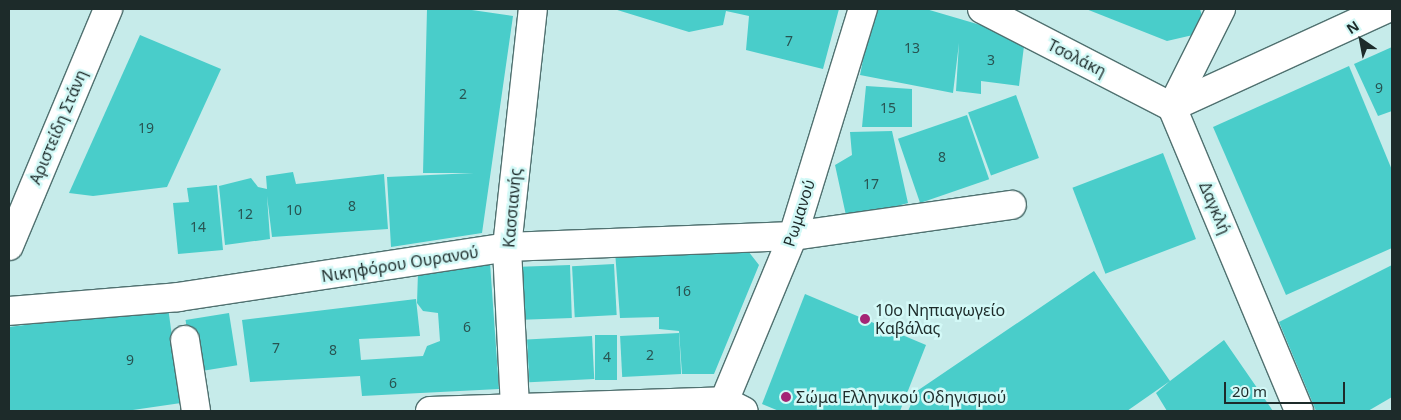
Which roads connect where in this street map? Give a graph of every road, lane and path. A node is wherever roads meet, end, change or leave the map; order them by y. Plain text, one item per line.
1 (108, 9) edge
2 (533, 9) edge
3 (863, 9) edge
4 (982, 9) edge
5 (1221, 9) edge
6 (1386, 9) edge
7 (1172, 107) junction
8 (1012, 205) dead end
9 (792, 236) junction
10 (9, 246) edge
11 (507, 247) junction
12 (9, 311) edge
13 (185, 340) dead end
14 (514, 407) junction
15 (729, 408) edge
16 (196, 411) edge
17 (430, 411) edge
18 (1299, 411) edge

1 - 10 street, Αριστείδη Στάνη
2 - 11 street, Κασσιανής
3 - 9 street, Ρωμανού
4 - 7 street, Τσολάκη
5 - 7 street
6 - 7 street
7 - 18 street, Δαγκλή
8 - 9 street, Νικηφόρου Ουρανού
9 - 11 street, Νικηφόρου Ουρανού
9 - 15 street, Ρωμανού
11 - 12 street, Νικηφόρου Ουρανού
11 - 14 street, Κασσιανής
13 - 16 street
14 - 15 street
14 - 17 street

